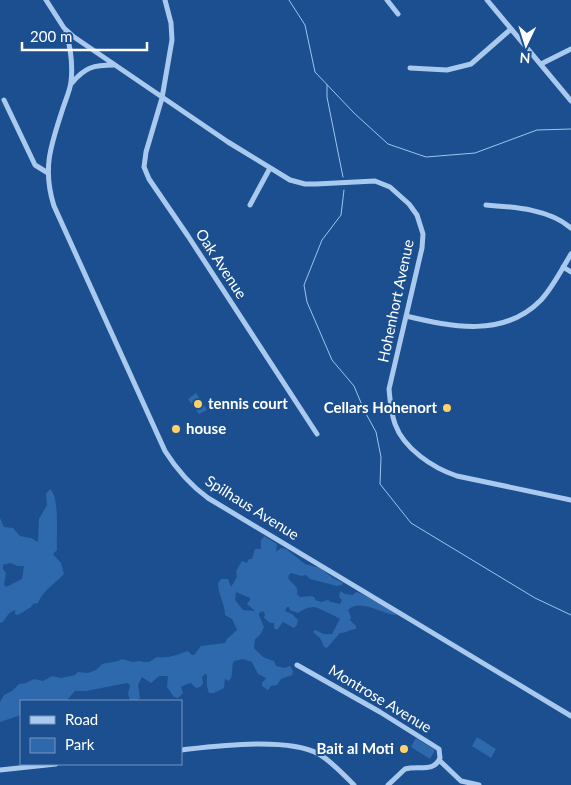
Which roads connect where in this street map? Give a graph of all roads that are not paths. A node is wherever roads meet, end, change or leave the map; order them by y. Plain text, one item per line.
1 (46, 0) edge
2 (165, 0) edge
3 (388, 0) edge
4 (487, 0) edge
5 (398, 14) dead end
6 (511, 29) junction
7 (66, 32) junction
8 (571, 49) edge
9 (541, 64) junction
10 (115, 65) junction
11 (410, 68) dead end
12 (71, 85) junction
13 (162, 98) junction
14 (4, 100) dead end
15 (571, 101) edge
16 (270, 168) junction
17 (48, 173) junction
18 (250, 205) dead end
19 (486, 205) dead end
20 (571, 228) edge
21 (571, 254) edge
22 (563, 267) junction
23 (571, 272) edge
24 (406, 316) junction
25 (318, 434) dead end
26 (571, 500) edge
27 (297, 665) dead end
28 (571, 716) edge
29 (182, 750) edge
30 (440, 760) junction
31 (47, 765) edge
32 (0, 770) edge
33 (354, 785) edge
34 (388, 785) edge
35 (479, 785) edge

1 - 7 street
2 - 13 street, Oak Avenue
3 - 5 street
4 - 6 street
6 - 9 street
6 - 11 street
7 - 10 street, Hohenhort Avenue
7 - 12 street, Spilhaus Avenue
8 - 9 street
9 - 15 street
10 - 12 street, Spilhaus Avenue
10 - 13 street, Hohenhort Avenue
12 - 17 street, Spilhaus Avenue
13 - 16 street, Hohenhort Avenue
13 - 25 street, Oak Avenue
14 - 17 street
16 - 18 street
16 - 24 street, Hohenhort Avenue
17 - 28 street, Spilhaus Avenue
19 - 20 street
21 - 22 street
22 - 23 street
22 - 24 street
24 - 26 street, Hohenhort Avenue
27 - 30 street, Montrose Avenue
29 - 33 street
30 - 34 street
30 - 35 street, Montrose Avenue
31 - 32 street

